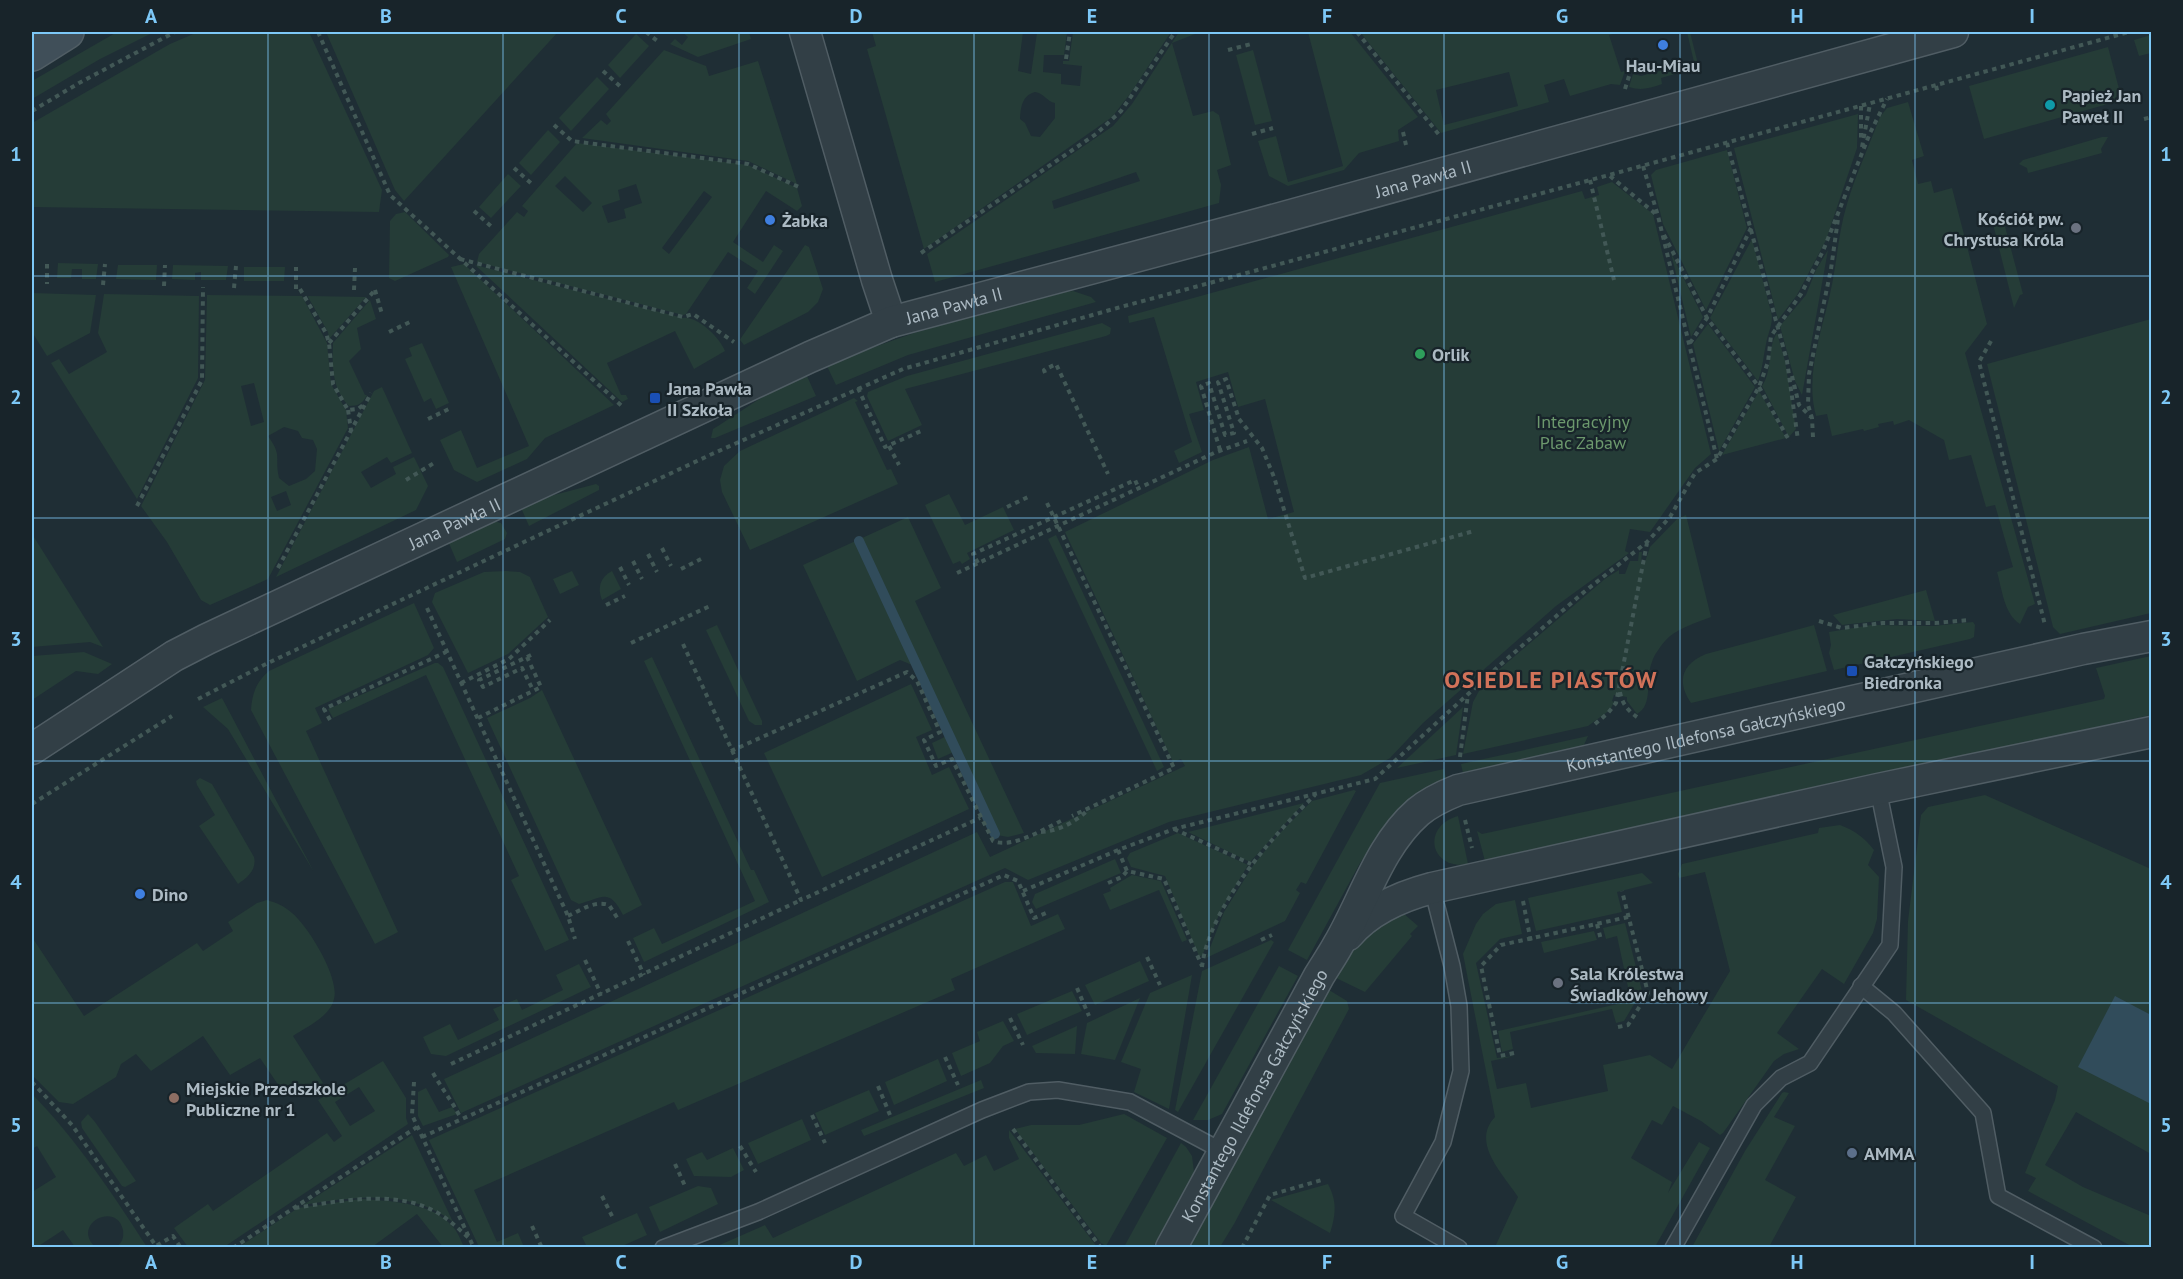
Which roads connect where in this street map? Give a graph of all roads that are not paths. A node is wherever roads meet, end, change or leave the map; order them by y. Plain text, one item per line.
1 (67, 32) edge
2 (805, 32) edge
3 (1953, 32) edge
4 (32, 54) edge
5 (891, 322) junction
6 (2151, 636) edge
7 (2151, 732) edge
8 (32, 749) edge
9 (1878, 789) junction
10 (1432, 888) junction
11 (1339, 945) junction
12 (1861, 986) junction
13 (1224, 1152) junction
14 (672, 1246) edge
15 (1171, 1248) edge
16 (1459, 1248) edge
17 (1673, 1248) edge
18 (2094, 1248) edge

1 - 4 street
2 - 5 street, Jana Pawła II
3 - 5 street, Jana Pawła II
5 - 8 street, Jana Pawła II
6 - 11 street, Konstantego Ildefonsa Gałczyńskiego
7 - 9 street, Konstantego Ildefonsa Gałczyńskiego
9 - 10 street, Konstantego Ildefonsa Gałczyńskiego
9 - 12 lane
10 - 11 street, Konstantego Ildefonsa Gałczyńskiego
10 - 16 lane
11 - 13 street, Konstantego Ildefonsa Gałczyńskiego
12 - 17 lane
12 - 18 lane
13 - 14 lane
13 - 15 street, Konstantego Ildefonsa Gałczyńskiego

